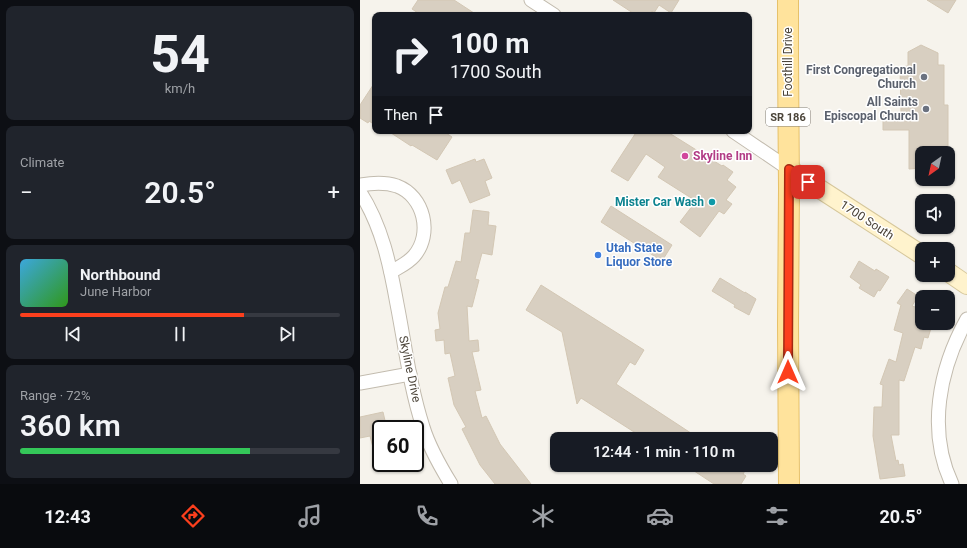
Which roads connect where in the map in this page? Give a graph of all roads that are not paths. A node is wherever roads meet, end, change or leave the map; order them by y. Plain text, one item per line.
1 (531, 0) edge
2 (788, 0) edge
3 (549, 12) edge
4 (737, 134) edge
5 (789, 169) junction
6 (360, 185) edge
7 (360, 192) edge
8 (915, 250) edge
9 (391, 272) junction
10 (955, 277) edge
11 (967, 285) edge
12 (967, 320) edge
13 (410, 374) junction
14 (360, 383) edge
15 (451, 484) edge
16 (789, 484) edge
17 (952, 484) edge

1 - 3 street
2 - 5 main road, Foothill Drive / SR 186
4 - 5 street, 1700 South
5 - 8 street, 1700 South
5 - 16 main road, Foothill Drive / SR 186
6 - 9 street
7 - 9 street, Skyline Drive
9 - 13 street, Skyline Drive
10 - 11 street
12 - 17 street
13 - 14 street
13 - 15 street, Skyline Drive

